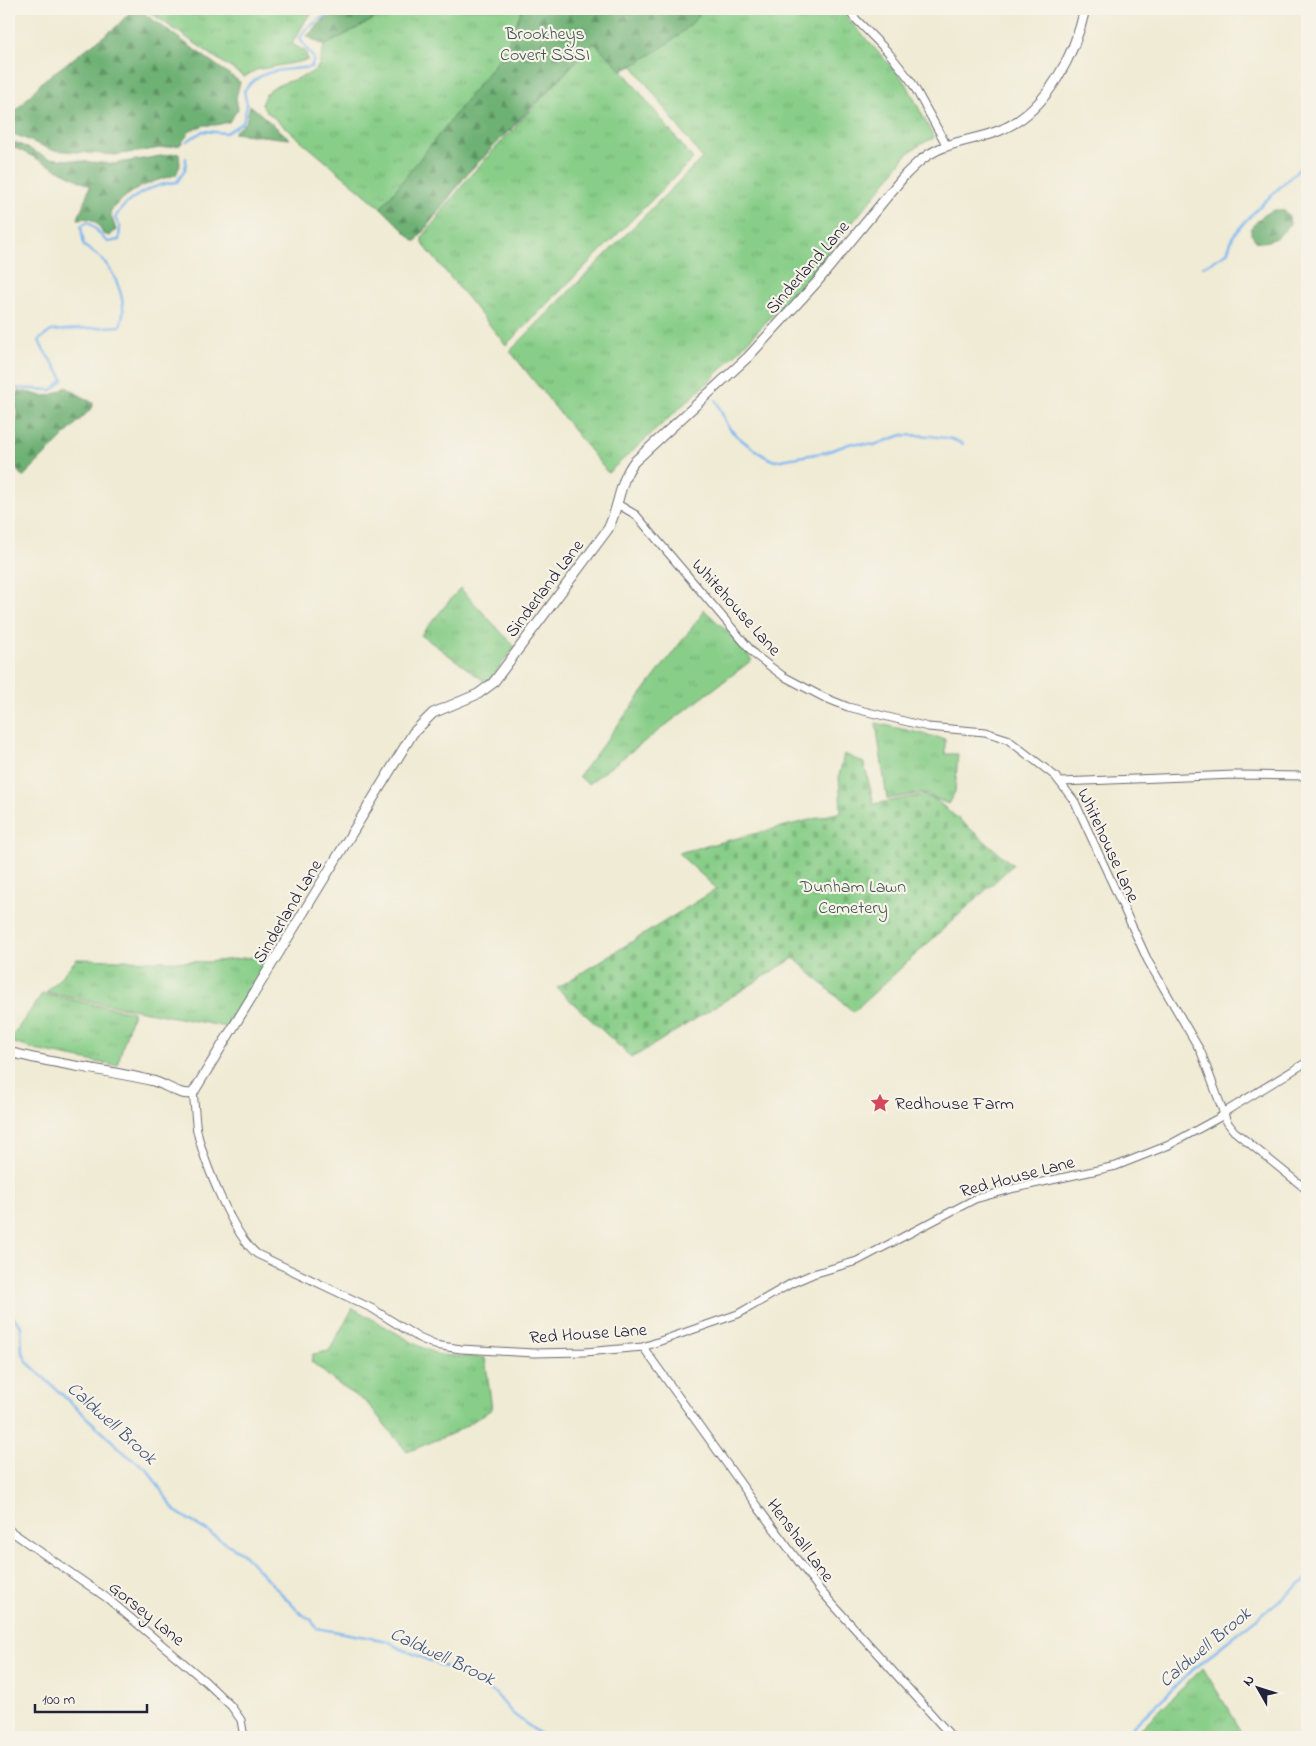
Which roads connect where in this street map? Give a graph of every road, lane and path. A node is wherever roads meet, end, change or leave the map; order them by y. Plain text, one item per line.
1 (846, 9) edge
2 (1085, 9) edge
3 (947, 146) junction
4 (619, 504) junction
5 (1307, 776) edge
6 (1061, 782) junction
7 (9, 1052) edge
8 (1307, 1062) edge
9 (193, 1093) junction
10 (1223, 1114) junction
11 (1307, 1190) edge
12 (643, 1347) junction
13 (9, 1530) edge
14 (244, 1737) edge
15 (952, 1737) edge

1 - 3 street
2 - 3 street, Sinderland Lane
3 - 4 street, Sinderland Lane
4 - 6 street, Whitehouse Lane
4 - 9 street, Sinderland Lane
5 - 6 street
6 - 10 street, Whitehouse Lane
7 - 9 street
8 - 10 street, Red House Lane
9 - 12 street, Red House Lane
10 - 11 street, Whitehouse Lane
10 - 12 street, Red House Lane
12 - 15 street, Henshall Lane
13 - 14 street, Gorsey Lane

